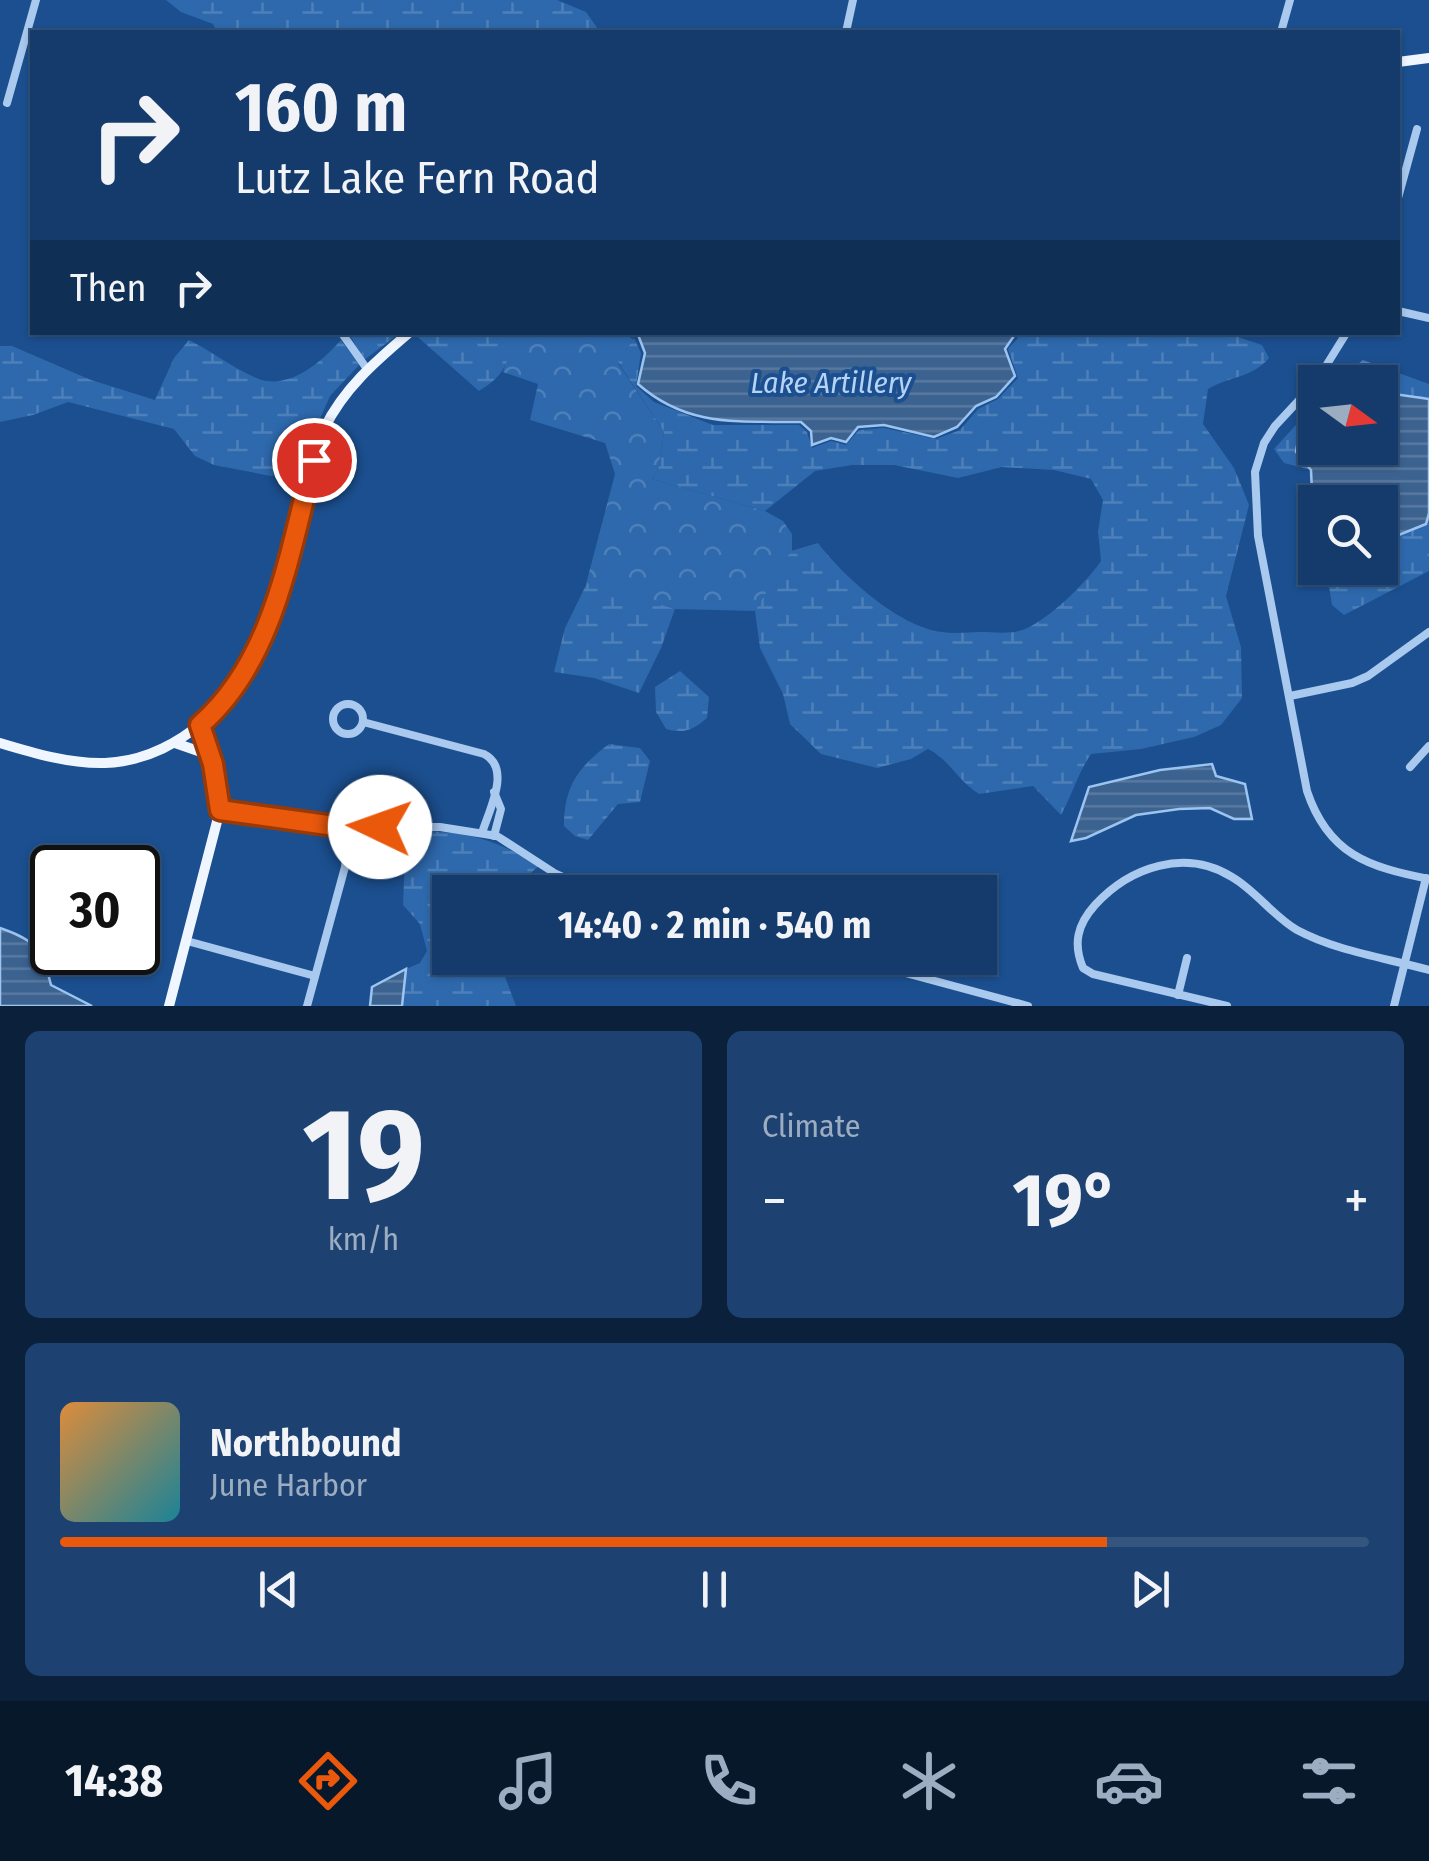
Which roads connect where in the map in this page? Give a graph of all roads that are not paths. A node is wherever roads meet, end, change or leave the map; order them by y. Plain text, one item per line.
1 (36, 0) edge
2 (853, 0) edge
3 (1290, 0) edge
4 (846, 30) edge
5 (1282, 30) edge
6 (1429, 58) edge
7 (1400, 62) edge
8 (8, 103) dead end
9 (1417, 129) dead end
10 (1400, 191) edge
11 (1400, 311) edge
12 (1429, 318) edge
13 (343, 335) edge
14 (407, 335) edge
15 (1345, 335) edge
16 (1326, 365) edge
17 (367, 369) junction
18 (1298, 402) edge
19 (1429, 632) edge
20 (1290, 696) junction
21 (362, 722) junction
22 (200, 725) junction
23 (174, 743) junction
24 (0, 744) edge
25 (1429, 746) edge
26 (213, 764) junction
27 (1410, 767) dead end
28 (494, 792) junction
29 (220, 810) junction
30 (349, 828) junction
31 (482, 833) junction
32 (494, 836) junction
33 (558, 875) edge
34 (1428, 878) edge
35 (187, 941) junction
36 (1187, 958) dead end
37 (1404, 963) junction
38 (1429, 970) edge
39 (913, 975) edge
40 (315, 976) junction
41 (1178, 994) junction
42 (169, 1006) edge
43 (306, 1006) edge
44 (1028, 1006) edge
45 (1227, 1006) edge
46 (1394, 1006) edge

1 - 8 street
2 - 4 street
3 - 5 street
6 - 7 main road
9 - 10 street
11 - 12 street
13 - 17 street
14 - 17 main road
15 - 16 street
17 - 22 main road
18 - 20 street
19 - 20 street
20 - 34 street
21 - 21 street
21 - 28 street
22 - 23 main road
22 - 26 main road
23 - 24 main road
23 - 26 main road
25 - 27 street
26 - 29 main road
28 - 31 street
28 - 32 street
29 - 30 street
29 - 35 main road
30 - 31 street
30 - 40 street
31 - 32 street
32 - 33 street
34 - 37 street
35 - 40 street
35 - 42 main road
36 - 41 street
37 - 38 street
37 - 41 street
37 - 46 street
39 - 44 street
40 - 43 street
41 - 45 street

